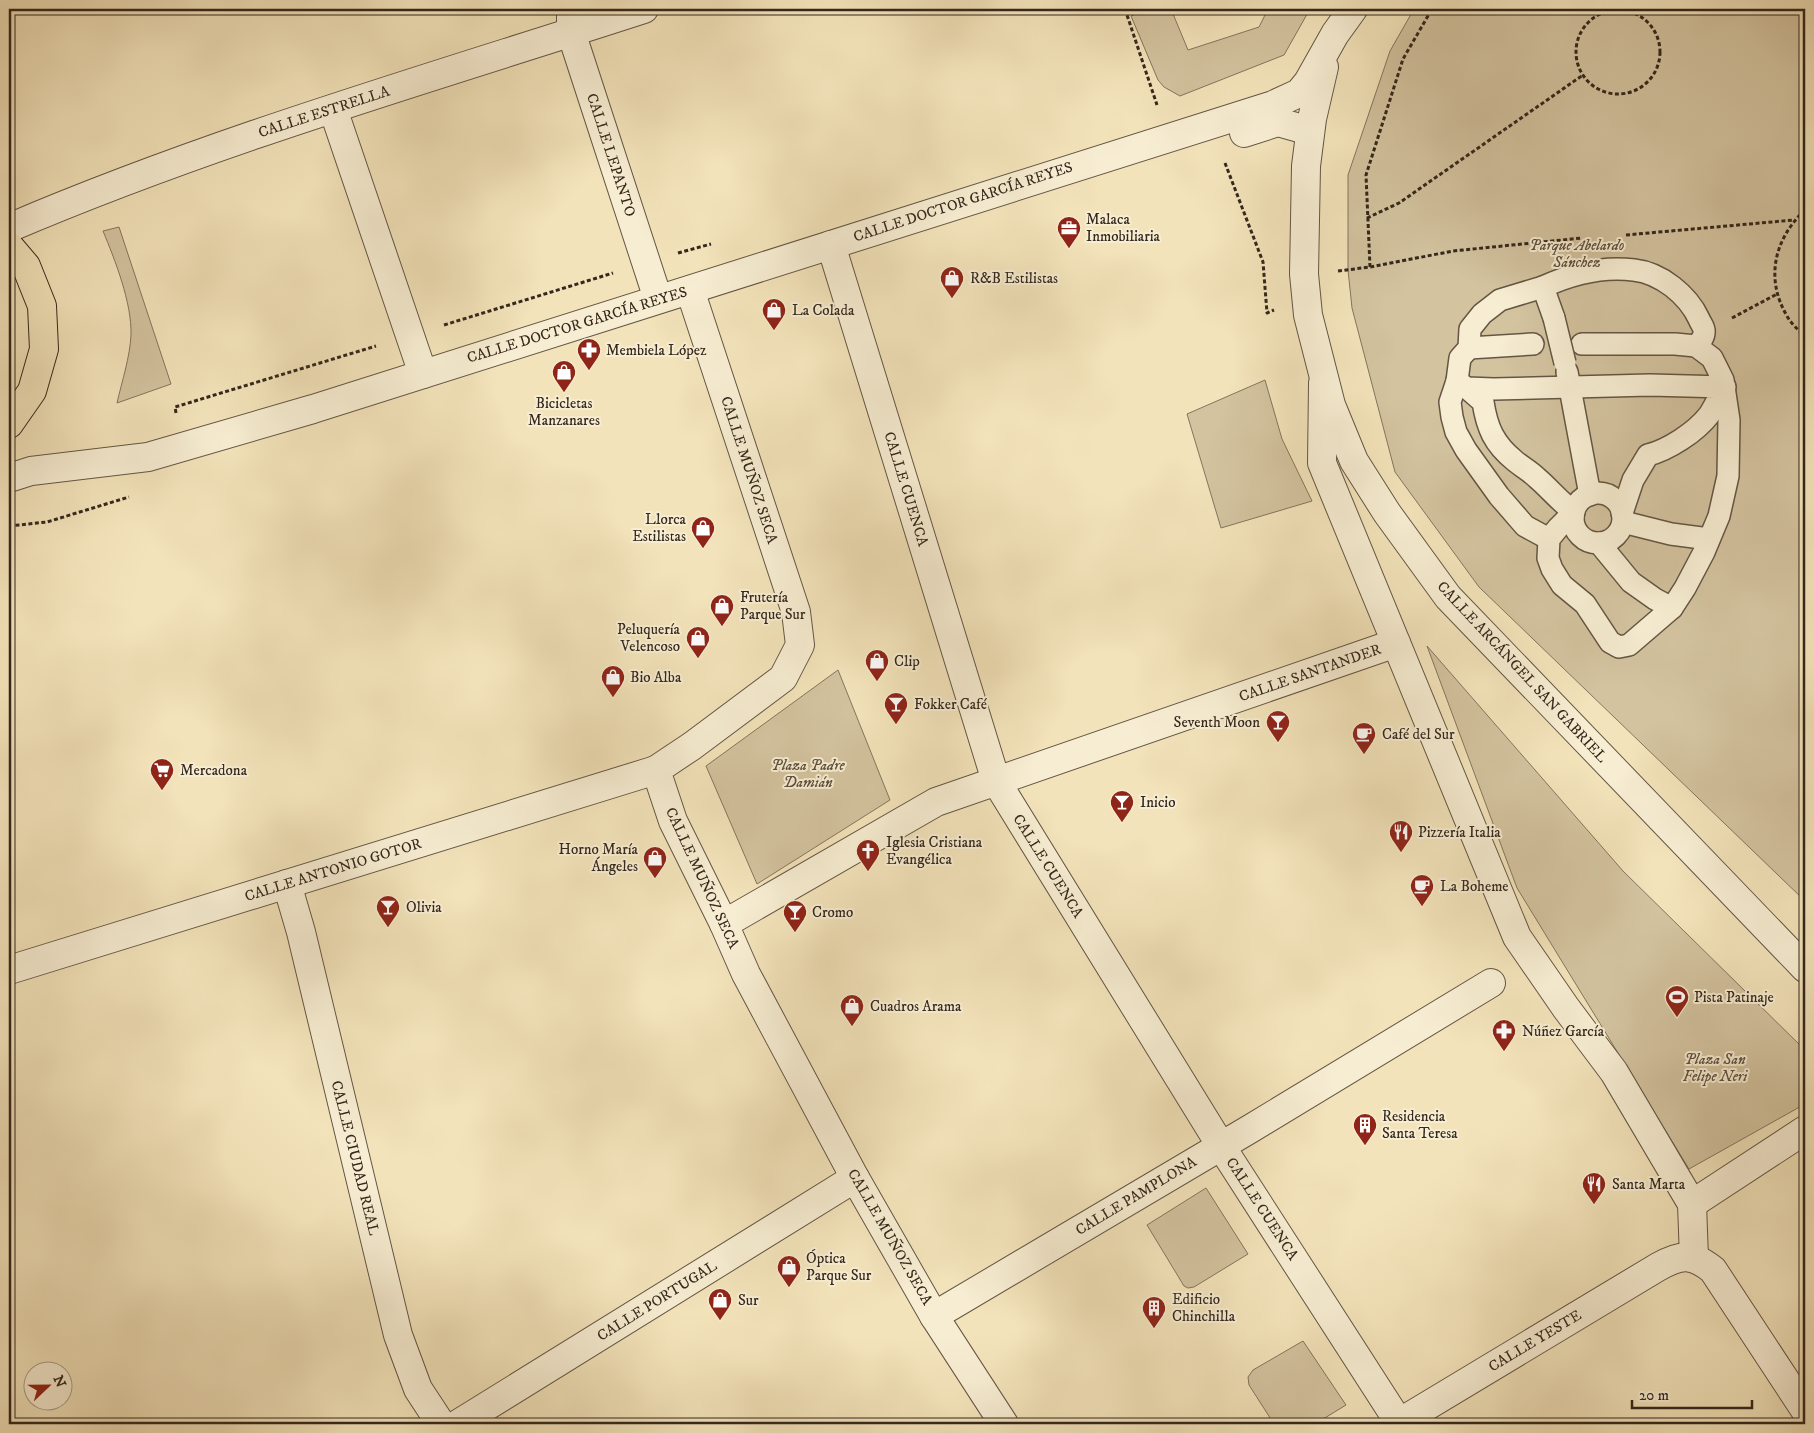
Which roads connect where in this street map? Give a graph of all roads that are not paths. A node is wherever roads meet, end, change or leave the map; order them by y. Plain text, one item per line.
1 (644, 9) edge
2 (1345, 9) edge
3 (1353, 9) edge
4 (571, 21) edge
5 (1335, 34) junction
6 (333, 109) junction
7 (1310, 131) junction
8 (1118, 153) junction
9 (9, 228) edge
10 (831, 245) junction
11 (9, 246) edge
12 (1543, 287) junction
13 (690, 290) junction
14 (658, 299) junction
15 (1700, 338) junction
16 (1533, 344) dead end
17 (1582, 344) dead end
18 (1469, 348) junction
19 (423, 374) junction
20 (1324, 374) junction
21 (1462, 384) junction
22 (1571, 386) junction
23 (1724, 388) junction
24 (9, 424) edge
25 (16, 471) edge
26 (1590, 495) junction
27 (1574, 514) junction
28 (1623, 517) junction
29 (1549, 539) junction
30 (1709, 539) junction
31 (1599, 543) junction
32 (1672, 608) junction
33 (1396, 643) junction
34 (656, 770) junction
35 (996, 781) junction
36 (287, 884) junction
37 (724, 924) junction
38 (1805, 968) edge
39 (9, 970) edge
40 (1491, 983) dead end
41 (1805, 1130) edge
42 (1221, 1146) junction
43 (855, 1178) junction
44 (1692, 1204) junction
45 (1684, 1258) junction
46 (934, 1316) junction
47 (1805, 1410) edge
48 (441, 1424) edge
49 (458, 1424) edge
50 (1004, 1424) edge
51 (1398, 1424) edge

1 - 4 street, CALLE ESTRELLA
2 - 5 street, CALLE ARCÁNGEL SAN GABRIEL
3 - 5 street, CALLE ARCÁNGEL SAN GABRIEL
4 - 6 street, CALLE ESTRELLA
4 - 14 street, CALLE LEPANTO
5 - 7 street, CALLE ARCÁNGEL SAN GABRIEL
5 - 8 street, CALLE DOCTOR GARCÍA REYES
6 - 9 street, CALLE ESTRELLA
6 - 19 street
7 - 8 street, CALLE DOCTOR GARCÍA REYES
7 - 20 street, CALLE ARCÁNGEL SAN GABRIEL
8 - 10 street, CALLE DOCTOR GARCÍA REYES
10 - 13 street, CALLE DOCTOR GARCÍA REYES
10 - 35 street, CALLE CUENCA
11 - 24 main road
12 - 15 lane
12 - 18 lane
12 - 22 lane, bridge
13 - 14 street, CALLE DOCTOR GARCÍA REYES
13 - 34 street, CALLE MUÑOZ SECA
14 - 19 street, CALLE DOCTOR GARCÍA REYES
15 - 17 lane
15 - 23 lane
16 - 18 lane
18 - 21 lane
19 - 25 street, CALLE DOCTOR GARCÍA REYES
20 - 33 street
20 - 38 street, CALLE ARCÁNGEL SAN GABRIEL
21 - 22 lane
21 - 27 lane
21 - 29 lane
22 - 23 lane
22 - 26 lane
23 - 28 lane
23 - 30 lane
26 - 27 lane
26 - 28 lane
27 - 29 lane
27 - 31 lane
28 - 30 lane
28 - 31 lane
29 - 32 lane
30 - 32 lane
31 - 32 lane
33 - 35 street, CALLE SANTANDER
33 - 44 street
34 - 36 street, CALLE ANTONIO GOTOR
34 - 37 street, CALLE MUÑOZ SECA
35 - 37 street, CALLE SANTANDER
35 - 42 street, CALLE CUENCA
36 - 39 street, CALLE ANTONIO GOTOR
36 - 48 street, CALLE CIUDAD REAL
37 - 43 street, CALLE MUÑOZ SECA
40 - 42 street, CALLE PAMPLONA
41 - 44 street
42 - 46 street, CALLE PAMPLONA
42 - 51 street, CALLE CUENCA
43 - 46 street, CALLE MUÑOZ SECA
43 - 49 street, CALLE PORTUGAL
44 - 45 street
45 - 47 street
45 - 51 street, CALLE YESTE
46 - 50 street, CALLE MUÑOZ SECA

